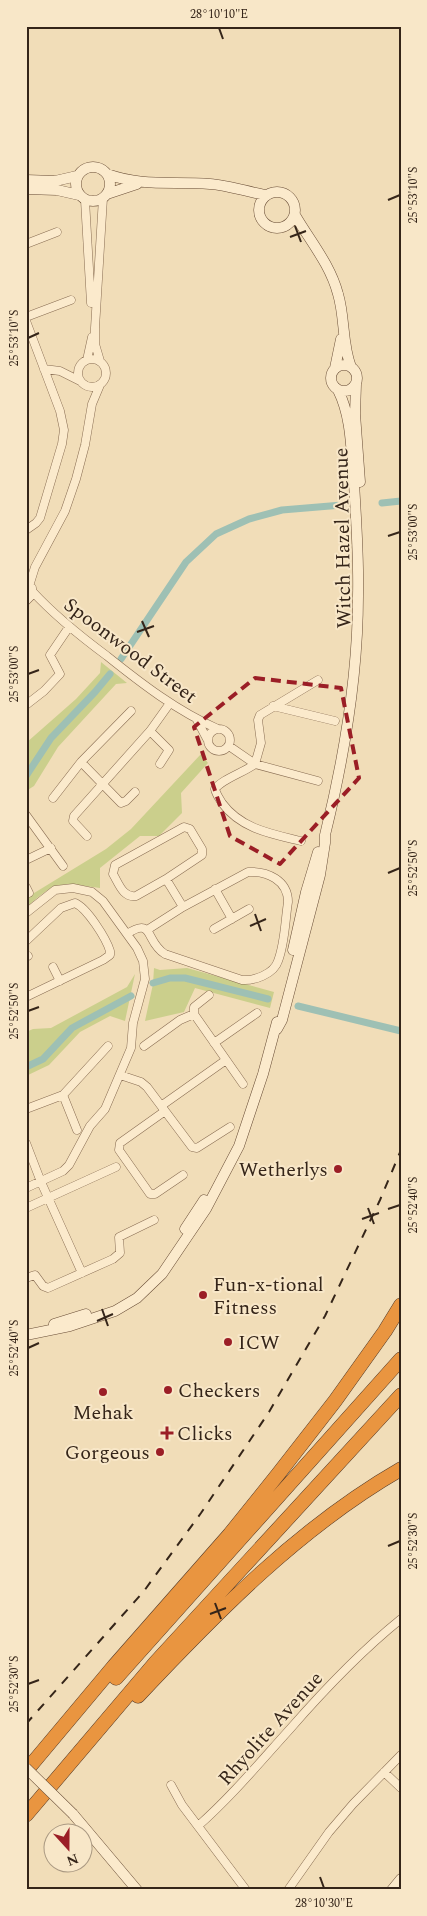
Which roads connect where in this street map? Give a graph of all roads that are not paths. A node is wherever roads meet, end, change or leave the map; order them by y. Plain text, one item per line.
1 (107, 174) junction
2 (77, 176) junction
3 (26, 180) edge
4 (140, 183) junction
5 (26, 189) edge
6 (245, 192) junction
7 (266, 195) junction
8 (105, 196) junction
9 (82, 197) junction
10 (259, 207) junction
11 (295, 216) junction
12 (287, 225) junction
13 (57, 232) dead end
14 (306, 233) junction
15 (26, 244) edge
16 (71, 300) dead end
17 (26, 319) edge
18 (343, 323) junction
19 (87, 360) junction
20 (100, 361) junction
21 (79, 366) junction
22 (351, 367) junction
23 (336, 368) junction
24 (44, 369) junction
25 (60, 371) junction
26 (80, 381) junction
27 (356, 384) junction
28 (100, 385) junction
29 (86, 386) junction
30 (338, 390) junction
31 (92, 404) junction
32 (26, 530) edge
33 (35, 567) junction
34 (26, 573) edge
35 (28, 581) edge
36 (32, 591) junction
37 (26, 602) edge
38 (46, 606) junction
39 (69, 627) junction
40 (318, 680) dead end
41 (170, 703) junction
42 (26, 705) edge
43 (273, 706) junction
44 (130, 711) dead end
45 (198, 720) junction
46 (335, 720) dead end
47 (218, 729) junction
48 (150, 731) junction
49 (208, 739) junction
50 (229, 746) junction
51 (82, 762) junction
52 (160, 764) dead end
53 (256, 764) junction
54 (338, 780) junction
55 (318, 781) dead end
56 (102, 783) junction
57 (134, 792) dead end
58 (53, 798) dead end
59 (26, 814) edge
60 (87, 836) dead end
61 (301, 842) dead end
62 (51, 848) junction
63 (26, 860) edge
64 (63, 866) dead end
65 (166, 879) junction
66 (215, 889) junction
67 (183, 907) junction
68 (249, 909) dead end
69 (26, 913) edge
70 (232, 919) junction
71 (214, 929) dead end
72 (147, 930) junction
73 (128, 934) junction
74 (26, 940) edge
75 (53, 967) dead end
76 (60, 981) junction
77 (209, 996) dead end
78 (26, 997) edge
79 (257, 1013) dead end
80 (194, 1014) junction
81 (214, 1043) junction
82 (108, 1046) dead end
83 (144, 1046) dead end
84 (226, 1060) junction
85 (120, 1075) junction
86 (244, 1084) dead end
87 (63, 1095) junction
88 (163, 1108) junction
89 (26, 1109) edge
90 (230, 1126) dead end
91 (77, 1130) dead end
92 (26, 1143) edge
93 (116, 1167) dead end
94 (183, 1175) dead end
95 (40, 1182) junction
96 (26, 1188) edge
97 (48, 1198) junction
98 (26, 1208) edge
99 (154, 1220) dead end
100 (82, 1273) junction
101 (26, 1278) edge
102 (401, 1305) edge
103 (29, 1334) edge
104 (401, 1360) edge
105 (401, 1395) edge
106 (401, 1469) edge
107 (401, 1478) edge
108 (308, 1534) junction
109 (401, 1619) edge
110 (92, 1739) junction
111 (401, 1754) edge
112 (26, 1771) edge
113 (384, 1772) junction
114 (171, 1785) dead end
115 (401, 1788) edge
116 (26, 1815) edge
117 (198, 1826) junction
118 (401, 1879) edge
119 (137, 1890) edge
120 (246, 1890) edge
121 (288, 1890) edge
122 (392, 1890) edge

1 - 2 street
1 - 4 street
1 - 8 street
2 - 3 street
2 - 9 street
4 - 6 street
4 - 8 street
5 - 9 street
6 - 7 street
6 - 10 street
7 - 10 street
7 - 11 street
8 - 9 street
8 - 20 street
9 - 19 street
10 - 12 street
11 - 12 street
11 - 14 street
12 - 14 street
13 - 15 street
14 - 18 street
16 - 17 street
17 - 24 street
18 - 22 street
18 - 23 street
19 - 20 street
19 - 21 street
20 - 28 street
21 - 25 street
21 - 26 street
22 - 23 street
22 - 27 street
23 - 30 street
24 - 25 street
24 - 32 street
25 - 26 street
26 - 29 street
27 - 30 street
27 - 54 street, Witch Hazel Avenue
28 - 29 street
28 - 31 street
29 - 31 street
30 - 54 street, Witch Hazel Avenue
31 - 33 street
33 - 34 street
33 - 35 street
35 - 36 street
36 - 37 street
36 - 38 street, Spoonwood Street
37 - 38 street, Spoonwood Street
38 - 39 street, Spoonwood Street
39 - 41 street, Spoonwood Street
39 - 42 street
40 - 43 street
41 - 45 street, Spoonwood Street
41 - 48 street
43 - 46 street
43 - 53 street
44 - 51 street
45 - 47 street, Spoonwood Street
45 - 49 street, Spoonwood Street
47 - 49 street
47 - 50 street
48 - 52 street
48 - 56 street
49 - 50 street
50 - 53 street
51 - 56 street
51 - 58 street
53 - 55 street
53 - 61 street
54 - 103 street, Witch Hazel Avenue
56 - 57 street
56 - 60 street
59 - 62 street
62 - 63 street
62 - 64 street
65 - 65 street
65 - 67 street
66 - 67 street
66 - 70 street
66 - 72 street
67 - 72 street
68 - 70 street
69 - 73 street
70 - 71 street
72 - 73 street
73 - 85 street
74 - 76 street
75 - 76 street
76 - 78 street
77 - 80 street
79 - 81 street
80 - 81 street
80 - 83 street
81 - 84 street
82 - 87 street
84 - 86 street
84 - 88 street
85 - 88 street
85 - 95 street
87 - 89 street
87 - 91 street
88 - 90 street
88 - 94 street
92 - 95 street
93 - 97 street
95 - 96 street
95 - 97 street
97 - 98 street
97 - 100 street
99 - 100 street
100 - 101 street
102 - 112 highway
104 - 112 highway
105 - 110 highway
106 - 108 highway
107 - 108 highway
108 - 110 highway
109 - 117 street, Rhyolite Avenue
110 - 116 highway
111 - 113 street
112 - 119 street, bridge
113 - 115 street
113 - 121 street
114 - 117 street
117 - 120 street
118 - 122 street

